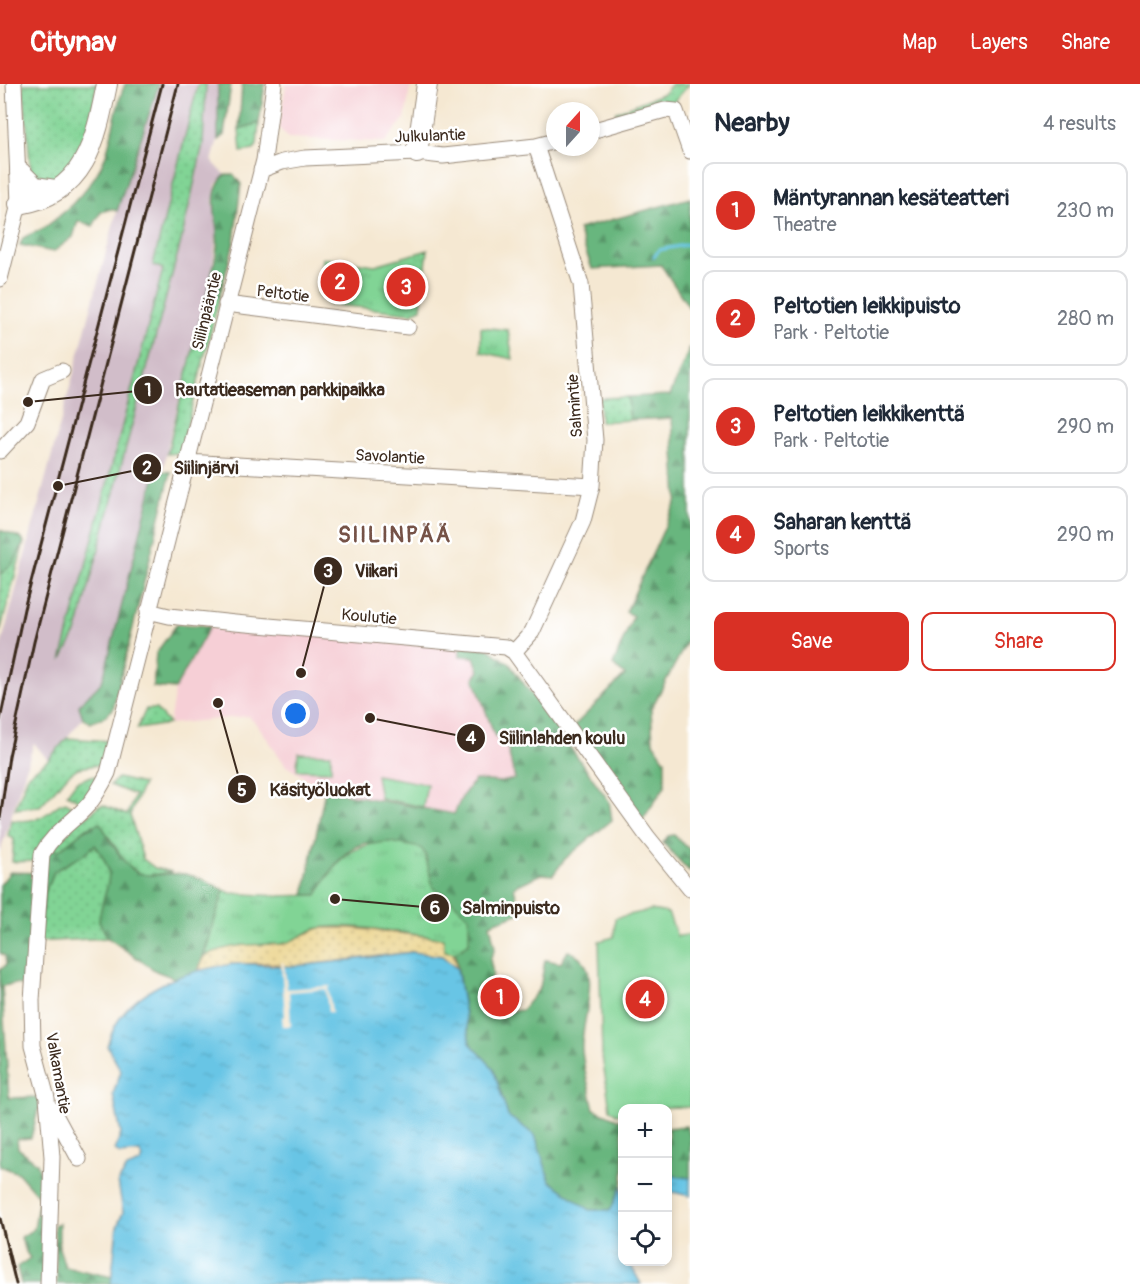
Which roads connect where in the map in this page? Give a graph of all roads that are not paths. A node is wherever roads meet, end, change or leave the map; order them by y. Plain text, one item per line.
1 (14, 84) edge
2 (106, 84) edge
3 (274, 84) edge
4 (428, 84) edge
5 (683, 109) edge
6 (600, 128) edge
7 (546, 143) edge
8 (536, 146) junction
9 (690, 152) edge
10 (417, 153) junction
11 (305, 158) junction
12 (264, 160) junction
13 (20, 172) junction
14 (55, 190) junction
15 (20, 204) junction
16 (2, 265) edge
17 (0, 279) edge
18 (226, 304) junction
19 (408, 327) dead end
20 (62, 371) dead end
21 (0, 451) edge
22 (187, 462) junction
23 (592, 486) junction
24 (147, 611) junction
25 (514, 652) junction
26 (690, 889) edge
27 (47, 1098) junction
28 (79, 1159) dead end
29 (48, 1284) edge

1 - 13 street
2 - 14 main road
3 - 12 street, Siilinpääntie
4 - 10 main road
5 - 6 street
5 - 9 street
7 - 8 street, Julkulantie
8 - 10 street, Julkulantie
8 - 23 street, Salmintie
10 - 11 street, Julkulantie
11 - 12 street, Julkulantie
11 - 12 street, Julkulantie
12 - 18 street, Siilinpääntie
13 - 14 main road
13 - 15 street
14 - 15 main road
15 - 16 street
16 - 17 street
18 - 19 street, Peltotie
18 - 22 street, Siilinpääntie
20 - 21 street
22 - 23 street, Savolantie
22 - 24 street, Siilinpääntie
23 - 25 street, Salmintie
24 - 25 street, Koulutie
24 - 27 street, Valkamantie
25 - 26 street
27 - 28 street
27 - 29 street, Valkamantie

